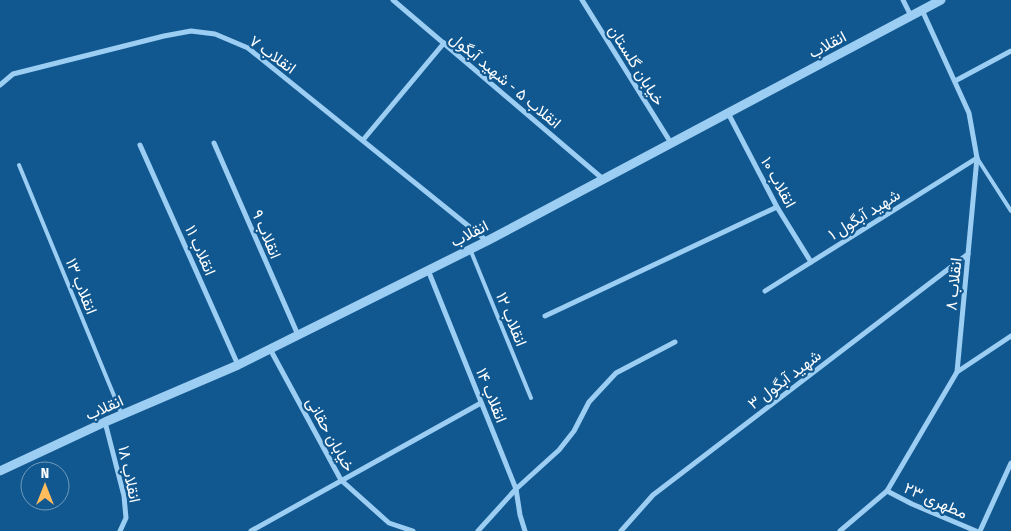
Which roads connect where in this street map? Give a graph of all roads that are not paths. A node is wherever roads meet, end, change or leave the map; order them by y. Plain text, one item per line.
1 (393, 0) edge
2 (582, 0) edge
3 (903, 0) edge
4 (941, 0) edge
5 (922, 10) junction
6 (911, 16) junction
7 (444, 43) junction
8 (1011, 51) edge
9 (955, 81) junction
10 (0, 85) edge
11 (728, 113) junction
12 (363, 140) junction
13 (214, 143) dead end
14 (670, 143) junction
15 (140, 145) dead end
16 (977, 158) junction
17 (19, 166) dead end
18 (604, 179) junction
19 (778, 208) junction
20 (1011, 211) edge
21 (487, 241) junction
22 (470, 249) junction
23 (968, 254) junction
24 (811, 262) junction
25 (428, 270) junction
26 (765, 291) dead end
27 (545, 316) dead end
28 (298, 336) junction
29 (1011, 336) edge
30 (675, 342) dead end
31 (270, 349) junction
32 (238, 365) junction
33 (957, 372) junction
34 (531, 398) dead end
35 (481, 402) junction
36 (122, 415) junction
37 (105, 422) junction
38 (1011, 463) edge
39 (0, 471) edge
40 (341, 480) junction
41 (516, 489) junction
42 (887, 491) junction
43 (120, 531) edge
44 (251, 531) edge
45 (413, 531) edge
46 (478, 531) edge
47 (525, 531) edge
48 (621, 531) edge
49 (840, 531) edge
50 (976, 531) edge
51 (980, 531) edge

1 - 7 street, انقلاب ۵ - شهید آبگول
2 - 14 street, خیابان گلستان
3 - 6 street
4 - 5 street, انقلاب
5 - 6 street, انقلاب
5 - 9 street, انقلاب ۸
6 - 11 street, انقلاب
7 - 12 street
7 - 18 street, انقلاب ۵ - شهید آبگول
8 - 9 street
9 - 16 street, انقلاب ۸
10 - 12 street, انقلاب ۷
11 - 14 street, انقلاب
11 - 19 street, انقلاب ۱۰
12 - 21 street, انقلاب ۷
13 - 28 street, انقلاب ۹
14 - 18 street, انقلاب
15 - 32 street, انقلاب ۱۱
16 - 20 lane
16 - 23 street, انقلاب ۸
16 - 24 street, شهید آبگول ۱
17 - 36 lane, انقلاب ۱۳
18 - 21 street, انقلاب
19 - 24 street, انقلاب ۱۰
19 - 27 street
21 - 22 street, انقلاب
22 - 25 street, انقلاب
22 - 34 lane, انقلاب ۱۲
23 - 33 street, انقلاب ۸
23 - 48 street, شهید آبگول ۳
24 - 26 street, شهید آبگول ۱
25 - 28 street, انقلاب
25 - 35 street, انقلاب ۱۴
28 - 31 street, انقلاب
29 - 33 street
30 - 41 street
31 - 32 street, انقلاب
31 - 40 street, خیابان حقانی
32 - 36 street, انقلاب
33 - 42 street, انقلاب ۸
35 - 40 street
35 - 41 street, انقلاب ۱۴
36 - 37 street, انقلاب
37 - 39 street, انقلاب
37 - 43 street, انقلاب ۱۸
38 - 51 street
40 - 44 street
40 - 45 street, خیابان حقانی
41 - 46 street
41 - 47 street, انقلاب ۱۴
42 - 49 street, انقلاب ۸
42 - 50 street, مطهری ۲۳

